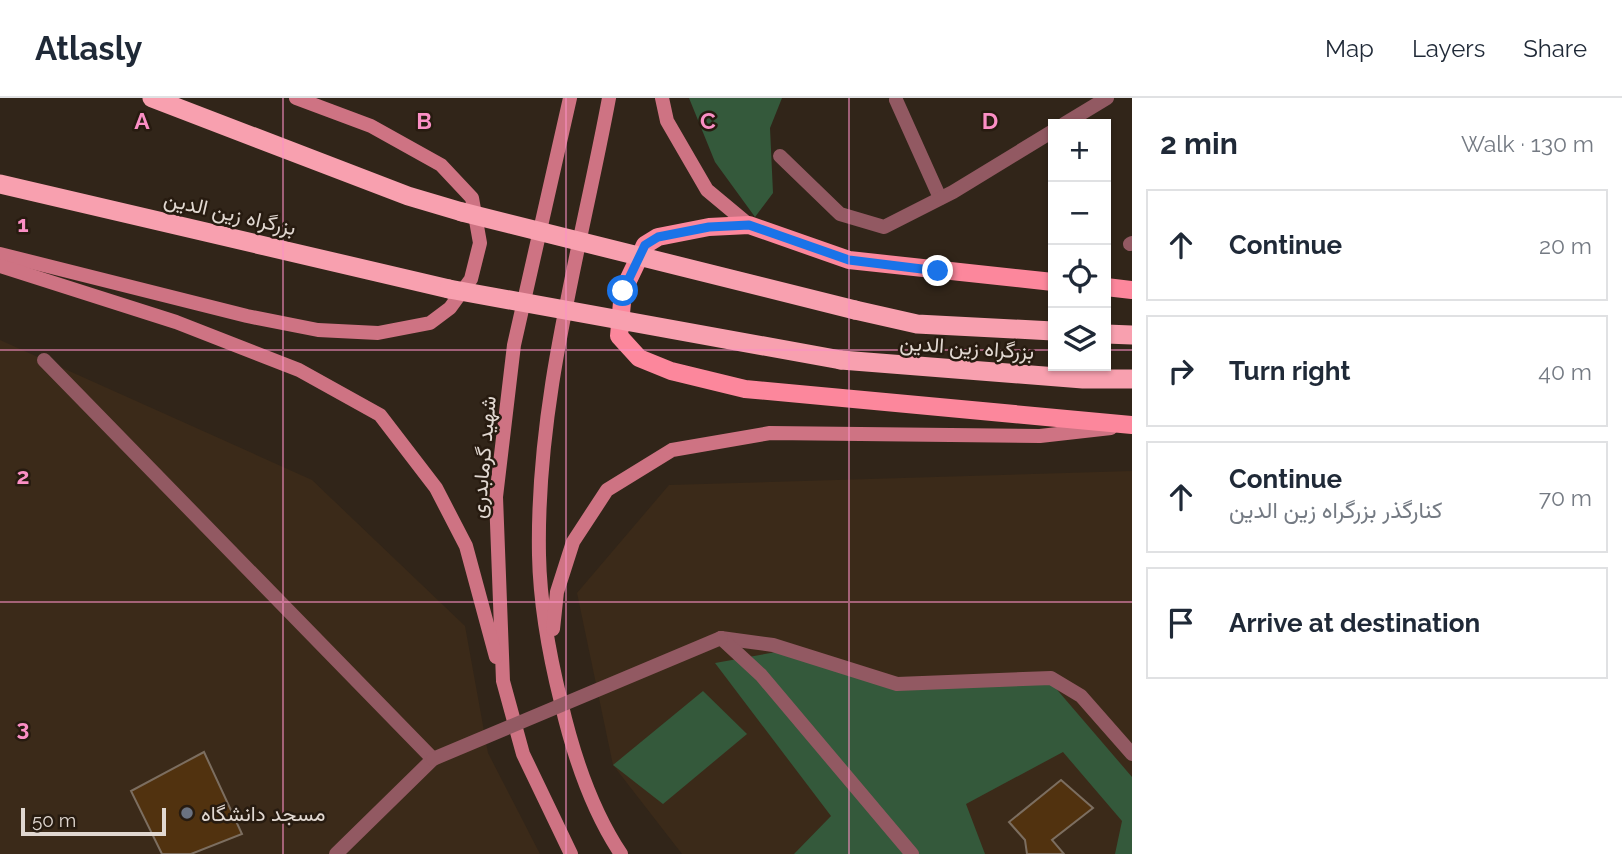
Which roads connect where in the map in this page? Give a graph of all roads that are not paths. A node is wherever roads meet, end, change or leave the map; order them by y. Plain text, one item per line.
1 (152, 98) edge
2 (296, 98) edge
3 (570, 98) edge
4 (609, 98) edge
5 (662, 98) edge
6 (1107, 98) edge
7 (896, 100) dead end
8 (1072, 119) edge
9 (1048, 134) edge
10 (780, 156) dead end
11 (0, 184) edge
12 (940, 198) junction
13 (749, 225) junction
14 (0, 254) edge
15 (0, 266) edge
16 (1048, 281) edge
17 (1111, 288) edge
18 (1132, 290) edge
19 (1048, 331) edge
20 (1111, 334) edge
21 (1132, 335) edge
22 (44, 360) dead end
23 (1132, 379) edge
24 (1132, 426) edge
25 (721, 638) junction
26 (551, 659) junction
27 (503, 681) junction
28 (1132, 754) edge
29 (433, 759) junction
30 (336, 854) edge
31 (571, 854) edge
32 (621, 854) edge
33 (912, 854) edge

1 - 19 highway, بزرگراه زین الدین, bridge
2 - 14 main road
3 - 27 main road, شهید گرمابدری
4 - 26 main road
5 - 13 main road
6 - 8 street
7 - 12 street
9 - 12 street
10 - 12 street
11 - 23 highway, بزرگراه زین الدین, bridge
13 - 16 main road
13 - 24 main road
15 - 27 main road
17 - 18 main road
20 - 21 highway
22 - 29 street
24 - 26 main road
25 - 28 street
25 - 29 street, bridge
25 - 33 street
26 - 32 main road
27 - 31 main road, شهید گرمابدری
29 - 30 street

